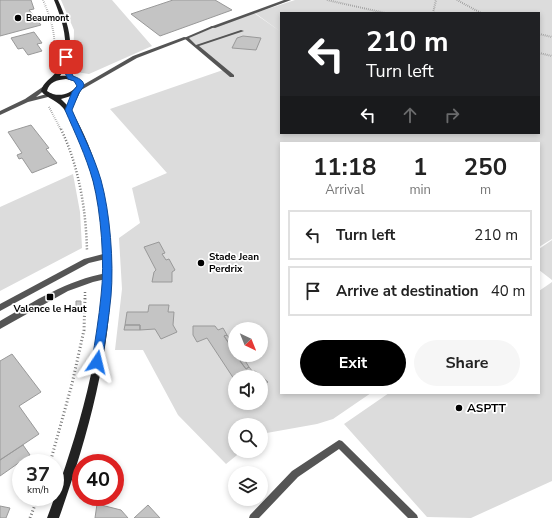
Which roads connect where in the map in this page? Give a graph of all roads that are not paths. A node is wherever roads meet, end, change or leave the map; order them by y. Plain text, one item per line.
1 (56, 0) edge
2 (289, 0) edge
3 (213, 27) joint
4 (242, 31) dead end
5 (186, 38) junction
6 (196, 46) junction
7 (64, 65) junction
8 (102, 75) junction
9 (232, 76) dead end
10 (70, 78) junction
11 (53, 80) junction
12 (79, 81) junction
13 (44, 88) junction
14 (77, 91) junction
15 (52, 96) junction
16 (27, 100) junction
17 (68, 110) junction
18 (0, 113) edge
19 (107, 256) junction
20 (107, 276) junction
21 (0, 308) edge
22 (0, 325) edge
23 (53, 518) edge
24 (253, 518) edge
25 (414, 518) edge

1 - 7 street
2 - 3 street
3 - 5 lane
4 - 6 lane
5 - 6 lane
5 - 8 street
6 - 9 lane
7 - 10 street
7 - 11 street
8 - 12 street
8 - 14 street
10 - 11 street
10 - 12 street
11 - 13 street
12 - 14 street
13 - 15 street
13 - 16 street
14 - 15 street
14 - 17 street
15 - 16 street
15 - 17 street
16 - 18 street
17 - 19 street
19 - 20 street
19 - 21 street
20 - 22 street
20 - 23 street
24 - 25 lane

